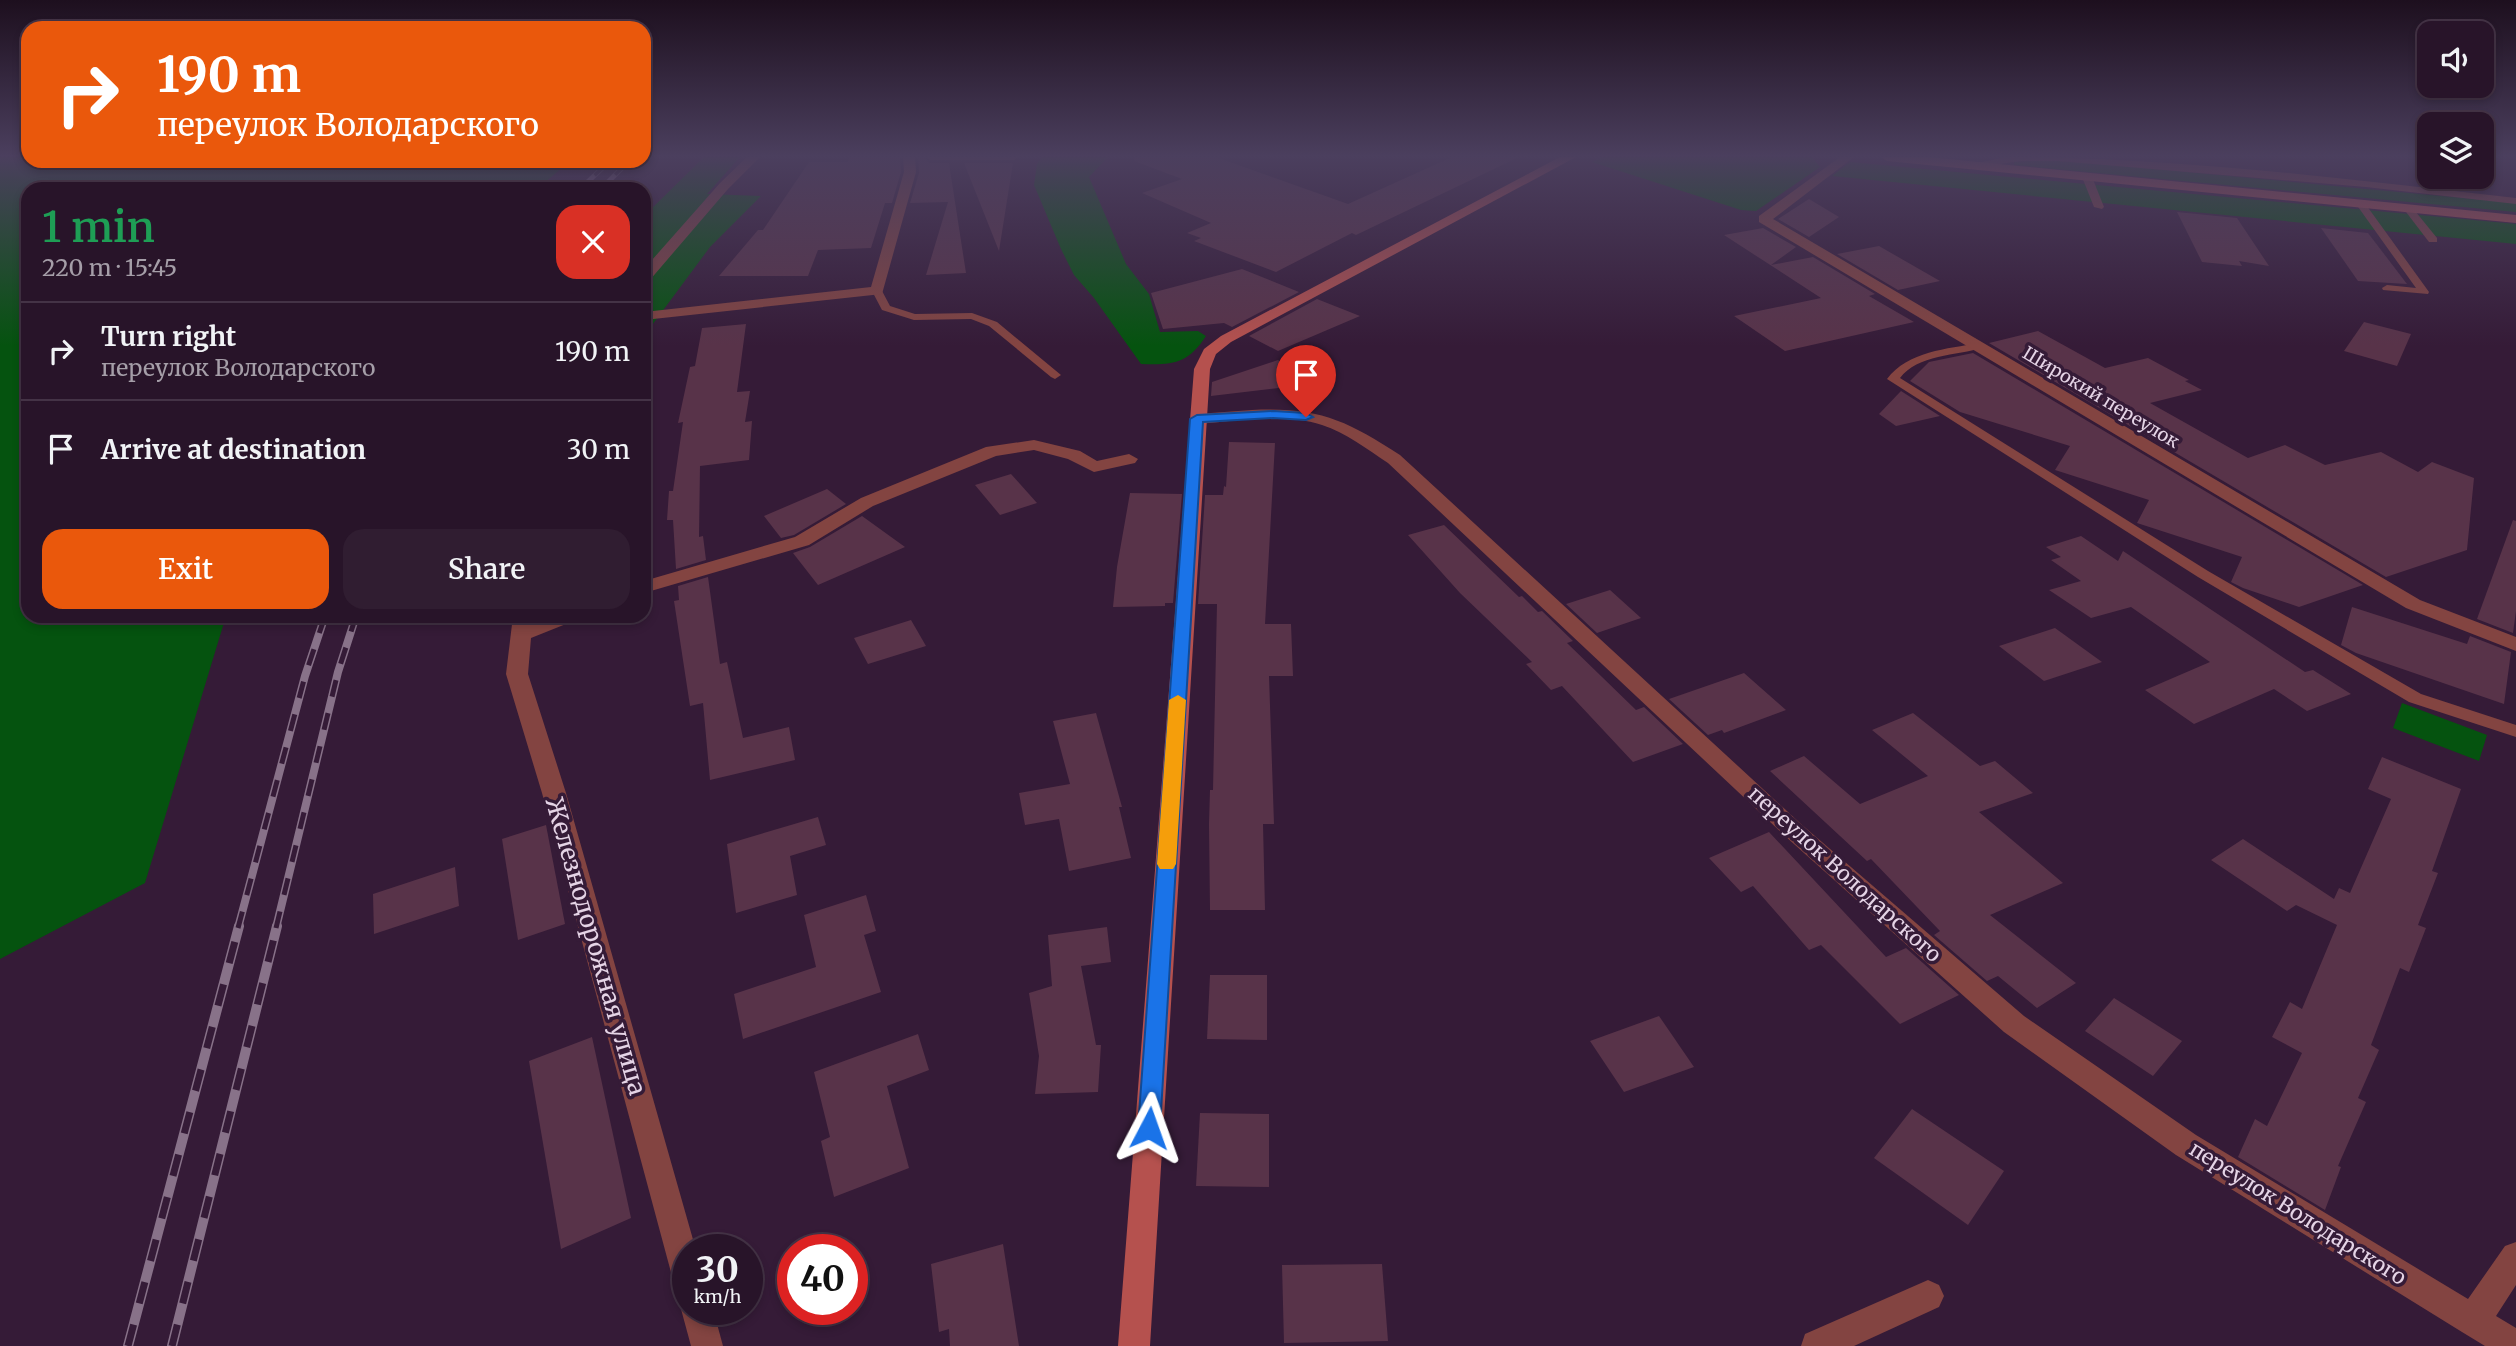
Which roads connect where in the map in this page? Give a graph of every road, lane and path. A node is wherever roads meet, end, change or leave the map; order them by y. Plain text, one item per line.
1 (695, 220) edge
2 (897, 220) edge
3 (1453, 220) edge
4 (1765, 220) edge
5 (2372, 220) edge
6 (2417, 220) edge
7 (2433, 240) dead end
8 (651, 270) edge
9 (2387, 288) dead end
10 (877, 291) junction
11 (651, 315) edge
12 (1979, 346) junction
13 (1055, 374) dead end
14 (1197, 419) junction
15 (1129, 459) dead end
16 (651, 585) edge
17 (521, 626) edge
18 (2516, 644) edge
19 (2516, 731) edge
20 (676, 1234) edge
21 (2516, 1256) edge
22 (1928, 1296) dead end
23 (2473, 1321) junction
24 (701, 1325) edge
25 (707, 1346) edge
26 (1134, 1346) edge
27 (1817, 1346) edge
28 (2514, 1346) edge

1 - 8 street
2 - 10 street
3 - 14 street
4 - 12 street, Широкий переулок
5 - 9 lane
6 - 7 lane
10 - 11 street
10 - 13 lane
12 - 18 street, Широкий переулок
12 - 19 lane
14 - 23 street, переулок Володарского
14 - 26 street
15 - 16 street
17 - 20 street, Железнодорожная улица
21 - 23 street
22 - 27 street
23 - 28 street, переулок Володарского
24 - 25 street

